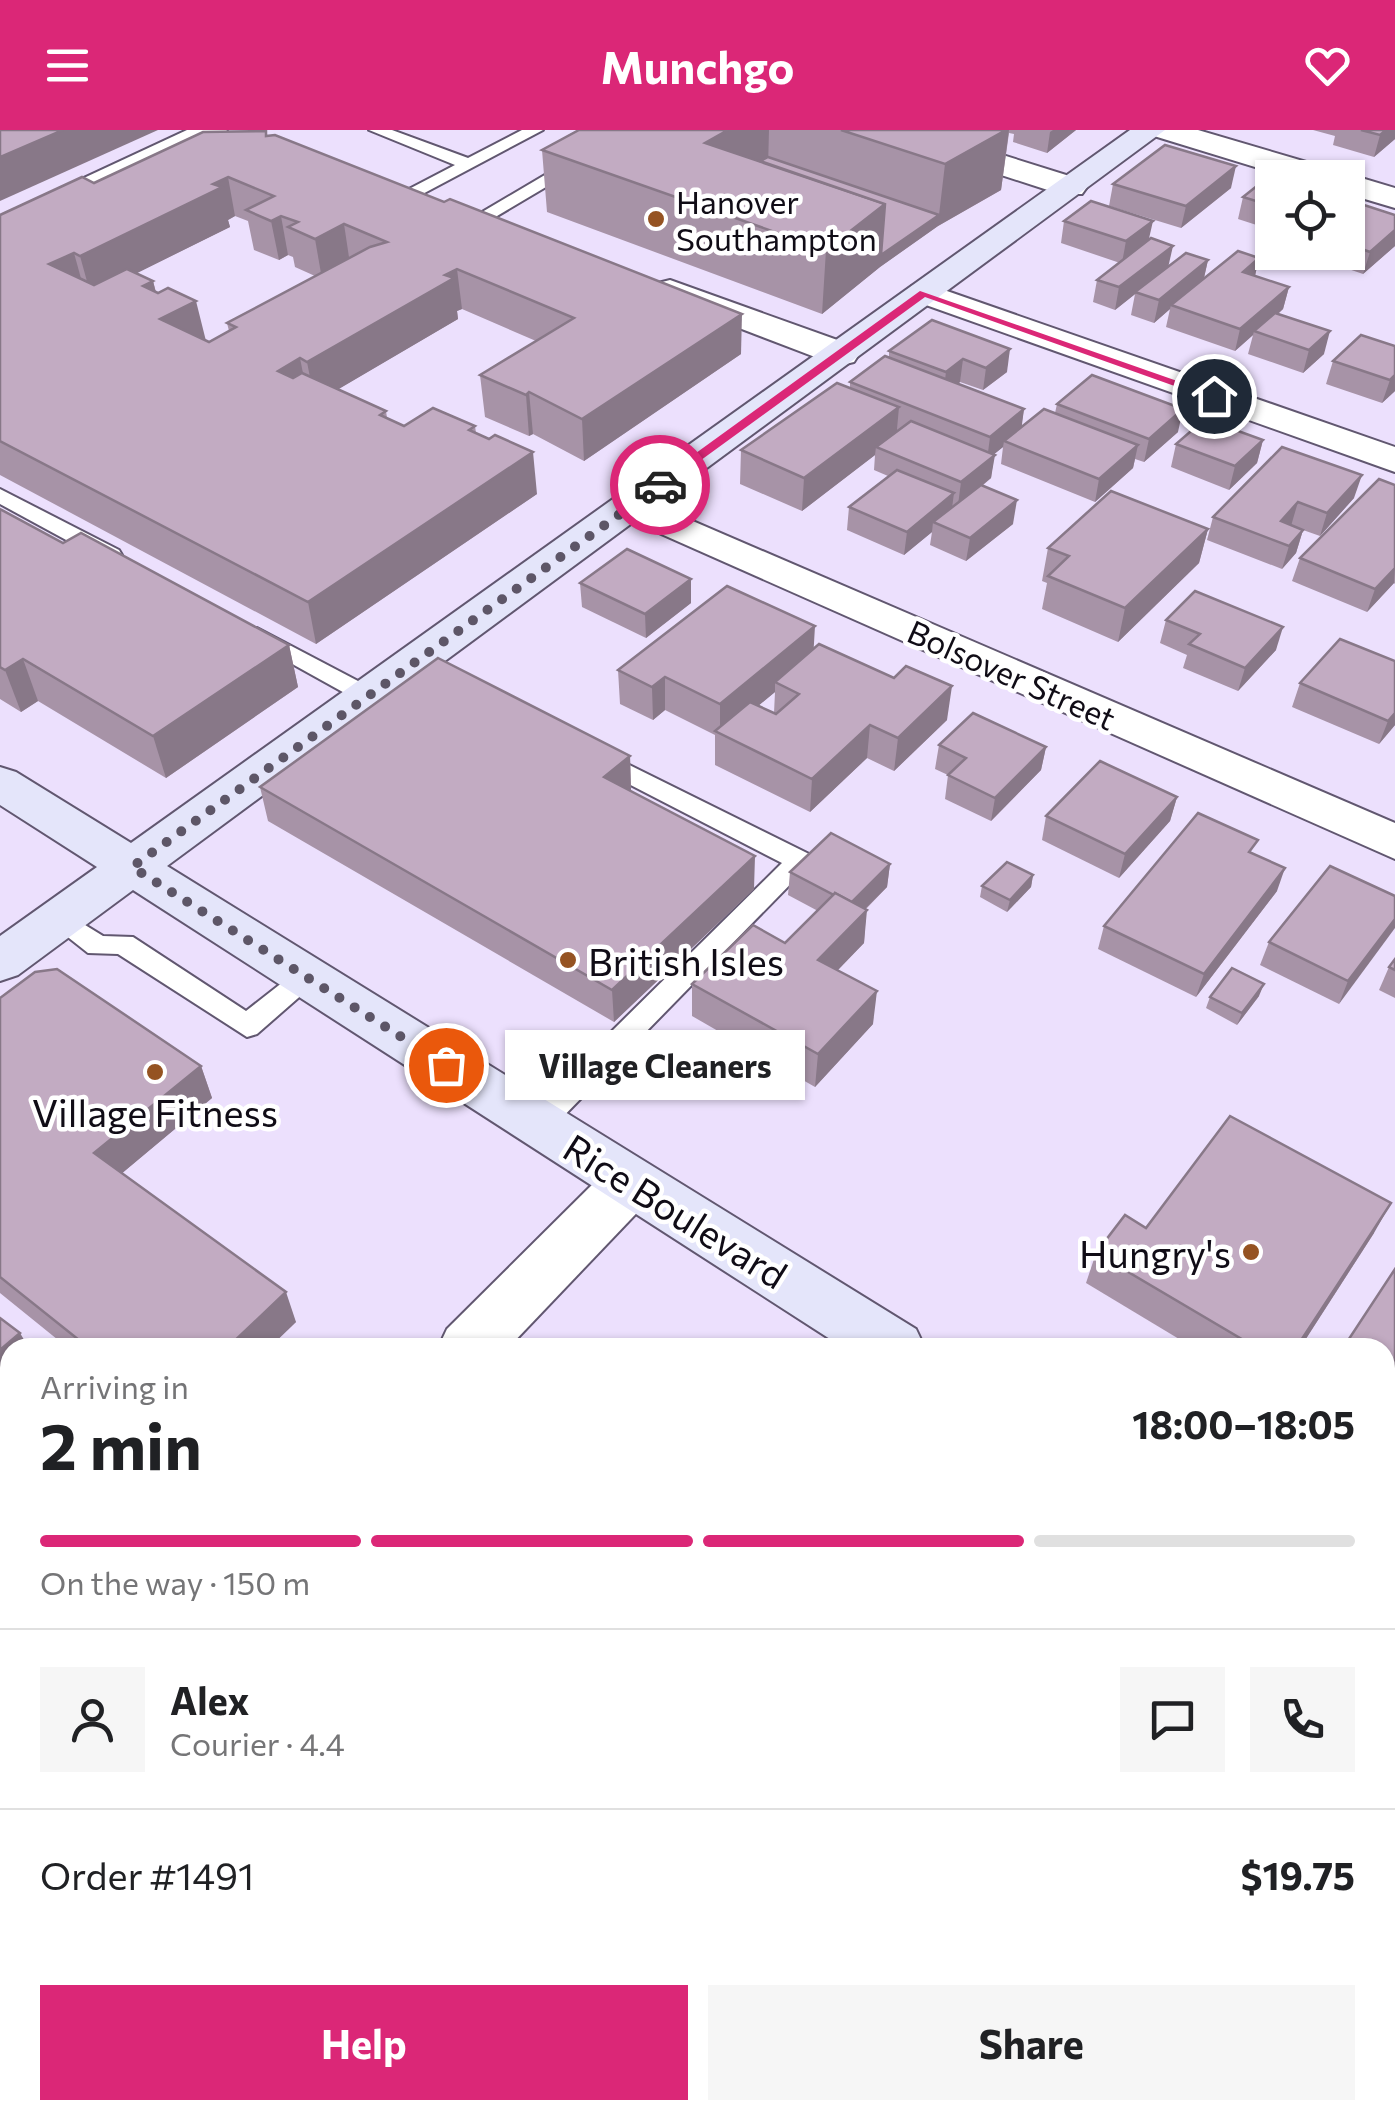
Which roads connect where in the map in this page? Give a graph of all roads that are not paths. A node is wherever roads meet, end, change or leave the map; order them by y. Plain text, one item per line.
1 (212, 130) edge
2 (377, 130) edge
3 (502, 130) edge
4 (892, 130) edge
5 (1150, 130) edge
6 (1164, 130) edge
7 (528, 133) edge
8 (591, 153) edge
9 (1265, 160) edge
10 (470, 164) junction
11 (378, 179) edge
12 (1071, 187) junction
13 (1365, 189) edge
14 (415, 193) junction
15 (1395, 198) edge
16 (480, 218) junction
17 (0, 229) edge
18 (516, 232) edge
19 (642, 279) edge
20 (924, 294) junction
21 (840, 354) junction
22 (1395, 460) edge
23 (0, 494) edge
24 (630, 506) junction
25 (140, 571) edge
26 (228, 619) edge
27 (368, 696) junction
28 (572, 744) edge
29 (0, 783) edge
30 (1395, 842) edge
31 (132, 867) junction
32 (59, 919) junction
33 (0, 962) edge
34 (308, 978) junction
35 (538, 1123) junction
36 (631, 1182) junction
37 (478, 1338) edge
38 (879, 1338) edge

1 - 17 street
2 - 10 lane
3 - 7 lane
4 - 12 street
5 - 12 street
6 - 9 street
7 - 10 lane
8 - 16 lane
10 - 14 lane
11 - 14 street
12 - 20 street
13 - 15 street
14 - 16 street
16 - 18 street
19 - 21 street
20 - 21 street
20 - 22 street
21 - 24 street
23 - 25 lane
24 - 27 street
24 - 30 street, Bolsover Street
26 - 27 lane
27 - 31 street
28 - 35 lane
29 - 31 street, Rice Boulevard
31 - 32 street
31 - 34 street, Rice Boulevard
32 - 33 street
32 - 34 lane
34 - 35 street, Rice Boulevard
35 - 36 street, Rice Boulevard
36 - 37 street
36 - 38 street, Rice Boulevard

